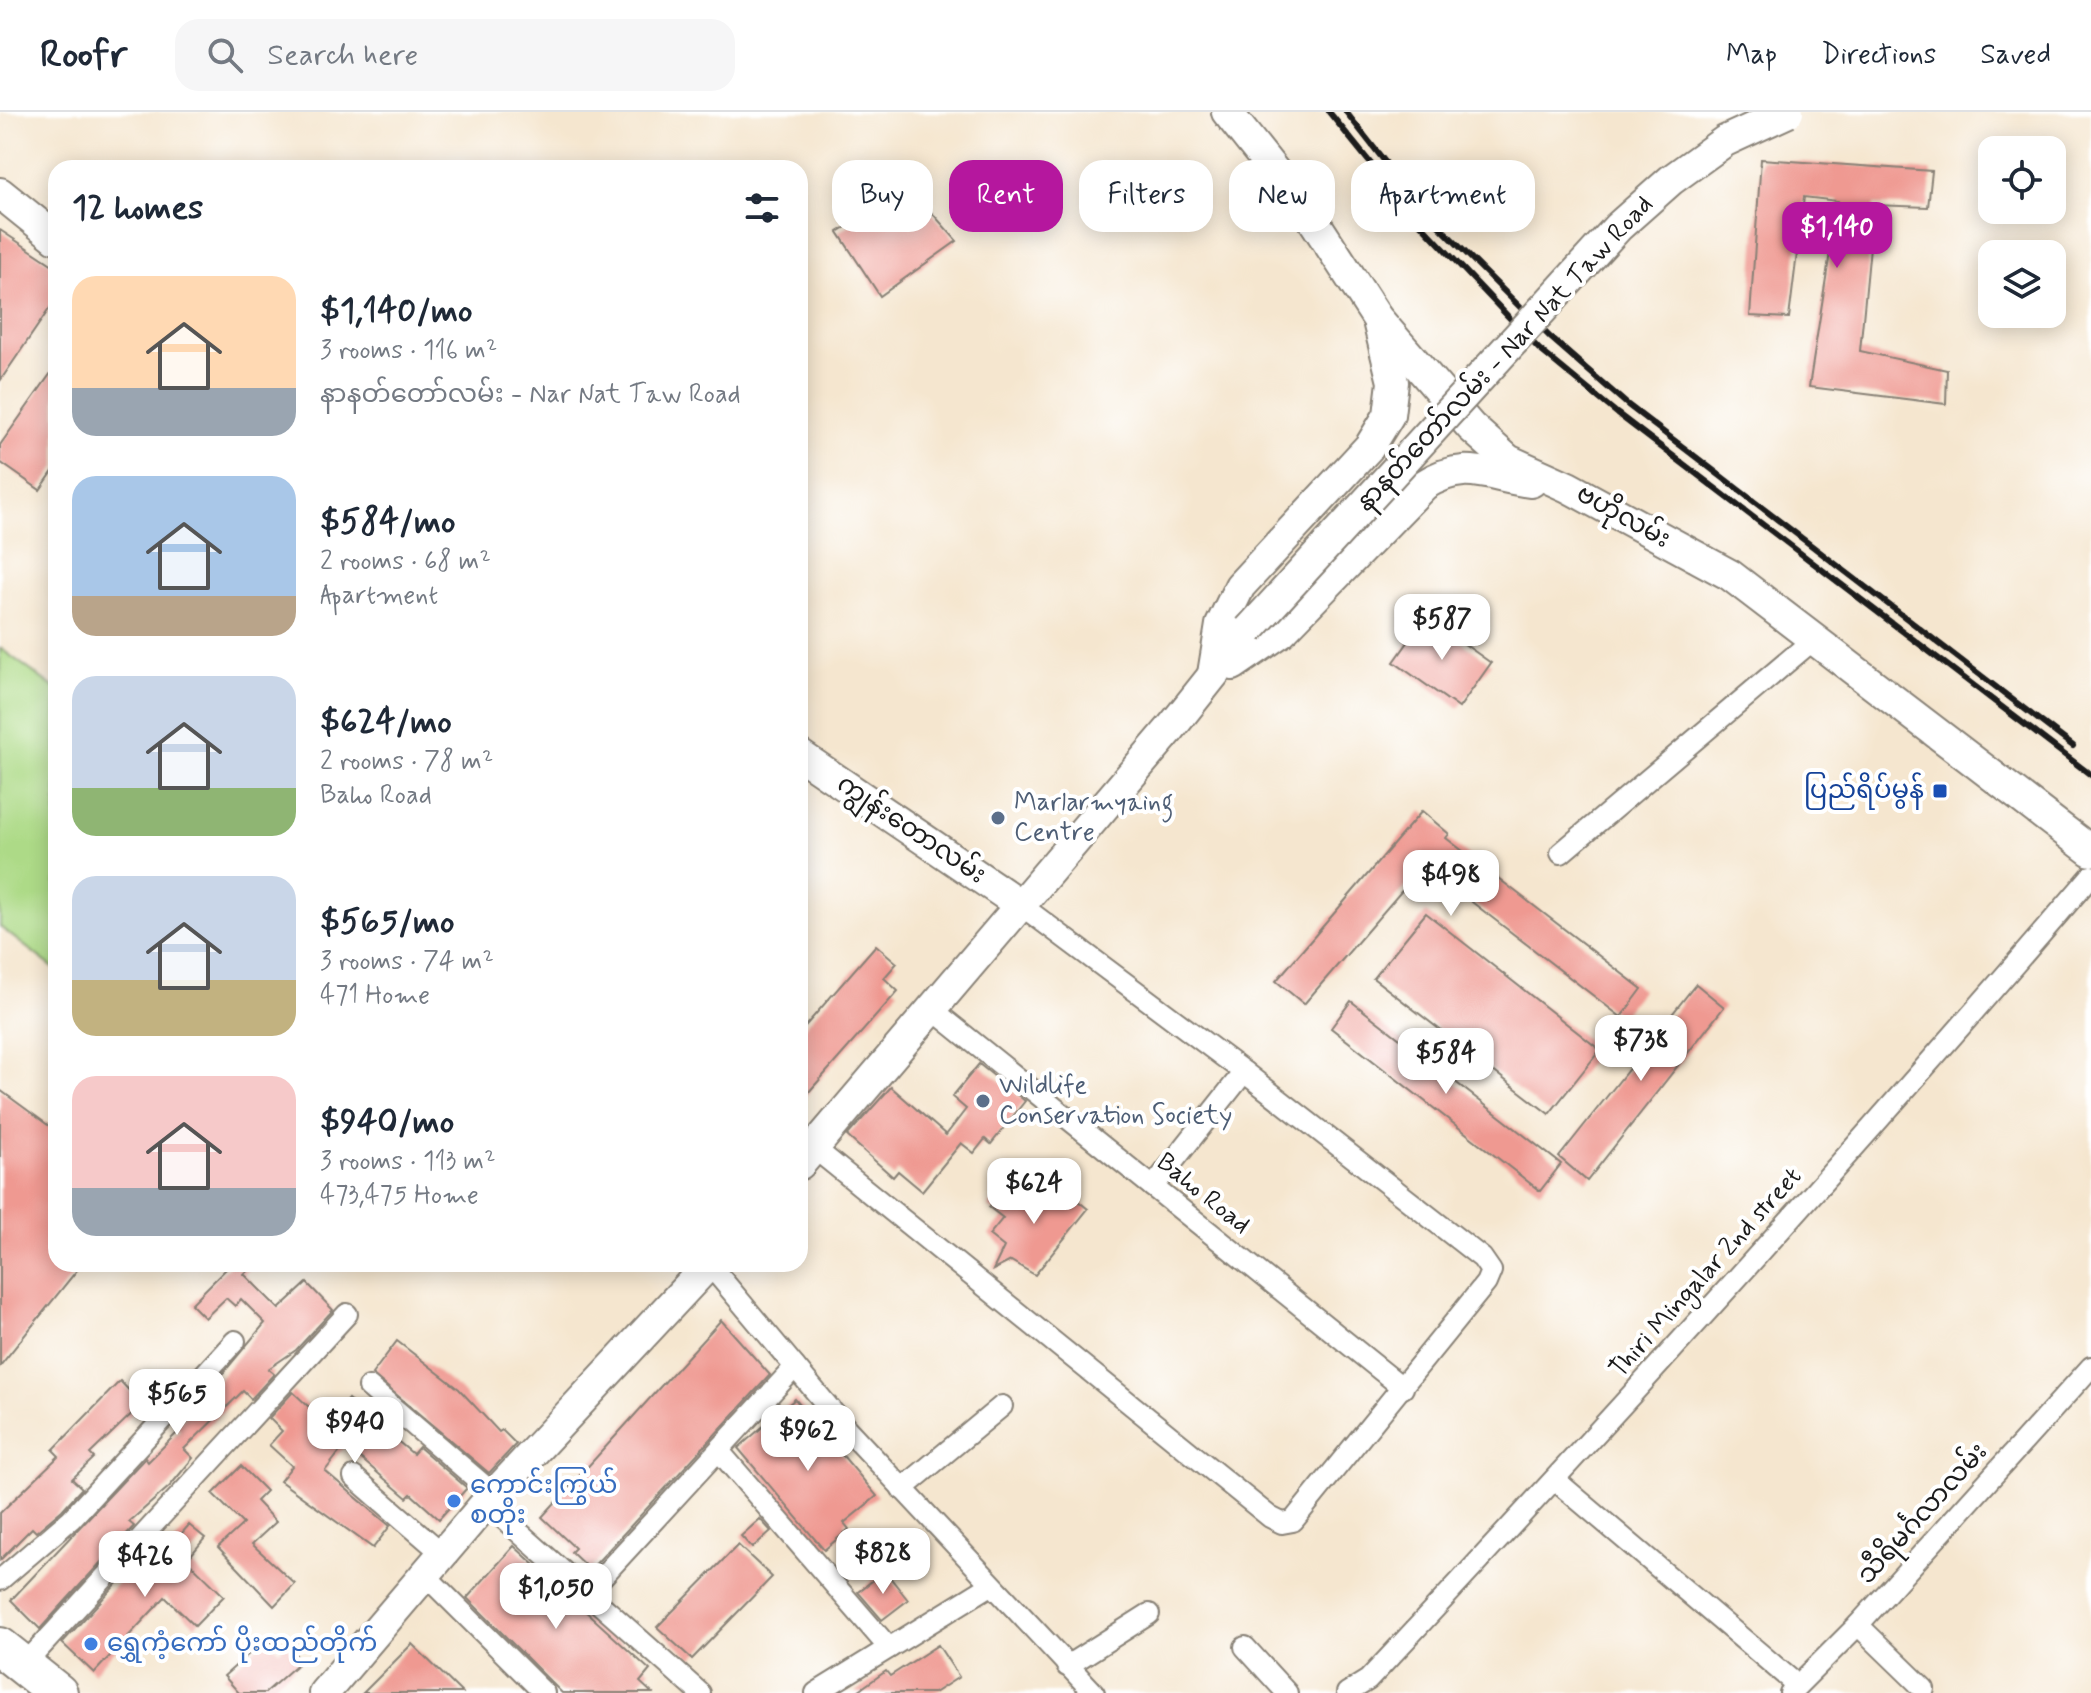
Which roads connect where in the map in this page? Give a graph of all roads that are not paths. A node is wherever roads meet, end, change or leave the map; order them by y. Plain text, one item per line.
1 (1227, 112) edge
2 (1788, 112) edge
3 (0, 193) edge
4 (48, 232) edge
5 (1377, 318) junction
6 (1568, 487) junction
7 (1813, 640) junction
8 (1212, 680) junction
9 (808, 760) edge
10 (2091, 851) edge
11 (1561, 853) dead end
12 (2091, 876) edge
13 (1022, 906) junction
14 (933, 1010) junction
15 (1244, 1072) junction
16 (808, 1155) edge
17 (808, 1157) edge
18 (1153, 1187) junction
19 (702, 1272) edge
20 (716, 1272) edge
21 (347, 1314) dead end
22 (235, 1341) dead end
23 (795, 1367) junction
24 (2091, 1367) edge
25 (369, 1387) dead end
26 (1403, 1388) junction
27 (1002, 1406) dead end
28 (719, 1451) junction
29 (354, 1477) dead end
30 (1555, 1480) junction
31 (902, 1489) junction
32 (490, 1499) junction
33 (434, 1564) junction
34 (0, 1580) edge
35 (991, 1585) junction
36 (587, 1593) junction
37 (1149, 1614) dead end
38 (1858, 1625) junction
39 (1245, 1647) dead end
40 (889, 1648) junction
41 (12, 1656) edge
42 (1067, 1666) junction
43 (1794, 1689) edge
44 (1924, 1689) dead end
45 (58, 1693) edge
46 (324, 1693) edge
47 (544, 1693) edge
48 (700, 1693) edge
49 (816, 1693) edge
50 (1094, 1693) edge
51 (1287, 1693) edge
52 (1347, 1693) edge

1 - 5 main road, ဗဟိုလမ်း
2 - 8 main road, နာနတ်တော်လမ်း - Nar Nat Taw Road, bridge
3 - 4 main road
5 - 6 main road, ဗဟိုလမ်း
5 - 8 main road
6 - 7 main road, ဗဟိုလမ်း
6 - 8 main road
7 - 10 main road, ဗဟိုလမ်း
7 - 11 street
8 - 13 main road
9 - 13 main road, ကျွန်းတောလမ်း
12 - 30 street, Thiri Mingalar 2nd street
13 - 14 main road
13 - 15 street
14 - 16 main road
14 - 18 street, Baho Road
15 - 18 street
15 - 26 street
17 - 26 street
18 - 26 street, Baho Road
19 - 32 main road
20 - 23 street
21 - 41 street
22 - 34 street
23 - 28 street
23 - 31 street
24 - 38 street, သီရိမင်္ဂလာလမ်း
25 - 32 street
27 - 31 street
28 - 36 street
28 - 40 street
29 - 33 street
30 - 43 street
30 - 52 street, Thiri Mingalar 2nd street
31 - 35 street
32 - 33 main road
32 - 36 street
33 - 46 main road
33 - 47 street
35 - 40 street
35 - 42 street
36 - 48 street
37 - 42 street
38 - 43 street, သီရိမင်္ဂလာလမ်း
38 - 44 street
39 - 51 street
40 - 49 street
41 - 45 highway
42 - 50 street

